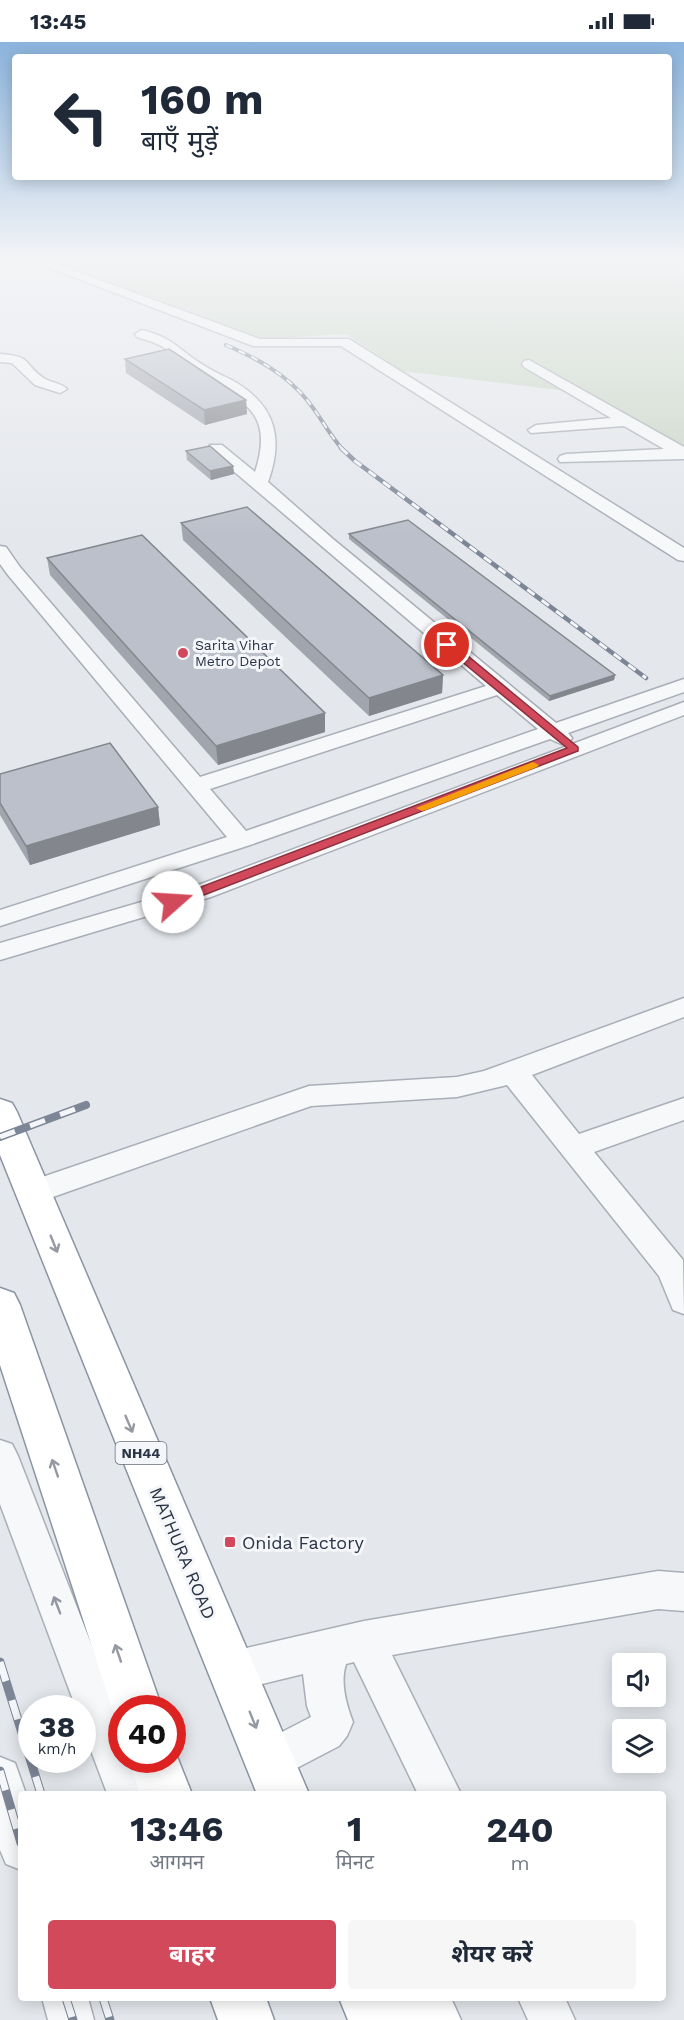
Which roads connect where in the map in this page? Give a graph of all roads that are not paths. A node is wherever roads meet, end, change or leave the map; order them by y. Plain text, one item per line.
1 (175, 350) edge
2 (358, 350) edge
3 (0, 358) edge
4 (529, 364) dead end
5 (60, 389) dead end
6 (626, 421) junction
7 (536, 430) dead end
8 (216, 448) edge
9 (683, 453) edge
10 (566, 459) dead end
11 (259, 483) junction
12 (0, 551) edge
13 (684, 556) edge
14 (684, 685) edge
15 (499, 688) junction
16 (684, 708) edge
17 (551, 730) junction
18 (574, 749) junction
19 (196, 786) junction
20 (242, 840) junction
21 (0, 918) edge
22 (0, 952) edge
23 (684, 1006) edge
24 (513, 1072) junction
25 (684, 1109) edge
26 (0, 1112) edge
27 (574, 1148) junction
28 (33, 1192) junction
29 (684, 1300) edge
30 (0, 1305) edge
31 (0, 1456) edge
32 (684, 1592) edge
33 (349, 1644) junction
34 (233, 1671) junction
35 (133, 1695) edge
36 (159, 1773) edge
37 (0, 1778) edge
38 (276, 1778) edge
39 (131, 1791) edge
40 (165, 1791) edge
41 (438, 1791) edge
42 (18, 1840) edge
43 (66, 2001) edge
44 (239, 2001) edge
45 (368, 2001) edge
46 (416, 2001) edge
47 (542, 2001) edge
48 (71, 2020) edge
49 (246, 2020) edge
50 (376, 2020) edge
51 (433, 2020) edge
52 (552, 2020) edge

1 - 11 street
2 - 13 street
3 - 5 street
4 - 6 street
6 - 7 street
6 - 9 street
8 - 11 street
9 - 10 street
11 - 15 street
12 - 19 street
14 - 17 street
15 - 17 street
15 - 19 street
16 - 18 street
17 - 18 street
17 - 20 street
18 - 22 street
19 - 20 street
20 - 21 street
23 - 24 street
24 - 27 street
24 - 28 street
25 - 27 street
26 - 28 main road, MATHURA ROAD / NH44
27 - 29 street
28 -> 34 main road, MATHURA ROAD / NH44
35 -> 30 main road
39 -> 31 street
32 - 33 street
33 - 34 street
33 - 38 street
33 - 41 street
34 -> 38 main road, MATHURA ROAD / NH44
36 - 40 main road
37 - 42 street
43 - 48 street
44 - 49 main road
45 - 50 main road
46 - 51 main road
47 - 52 street

